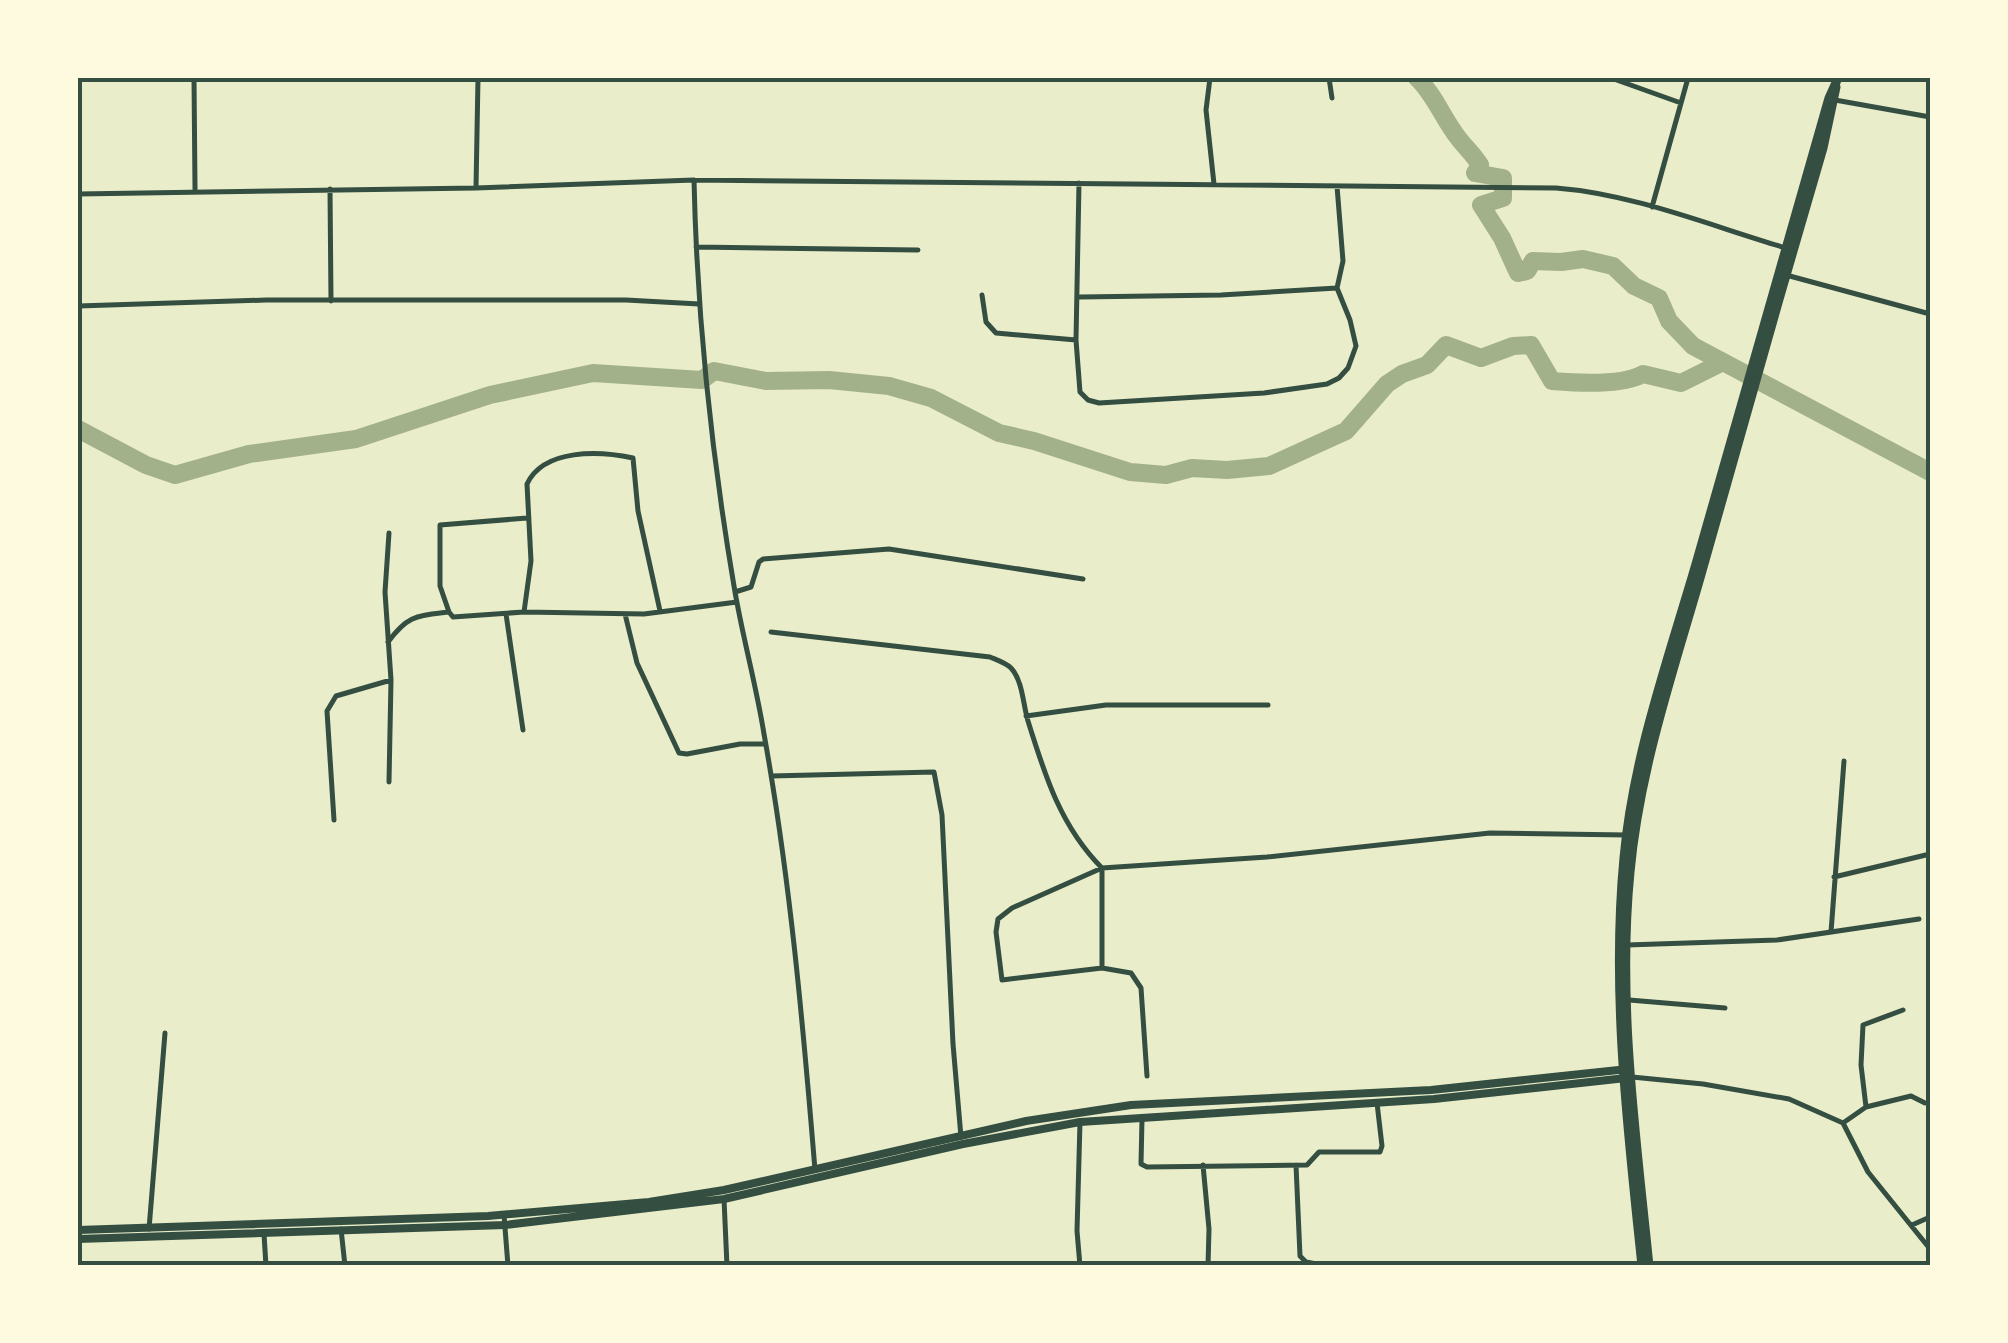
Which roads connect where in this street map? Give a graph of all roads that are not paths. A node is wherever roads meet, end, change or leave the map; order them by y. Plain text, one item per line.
1 (194, 78) edge
2 (478, 78) edge
3 (1210, 78) edge
4 (1330, 78) edge
5 (1610, 78) edge
6 (1688, 78) edge
7 (1837, 80) edge
8 (1332, 98) dead end
9 (1835, 100) junction
10 (1681, 104) junction
11 (1930, 117) edge
12 (694, 180) junction
13 (1079, 182) junction
14 (1214, 185) junction
15 (1338, 186) junction
16 (476, 188) junction
17 (330, 189) junction
18 (195, 190) junction
19 (78, 194) edge
20 (1652, 207) junction
21 (696, 246) junction
22 (1786, 248) junction
23 (918, 250) dead end
24 (1786, 275) junction
25 (1336, 288) junction
26 (982, 295) dead end
27 (1079, 297) junction
28 (332, 301) junction
29 (700, 304) junction
30 (78, 306) edge
31 (1930, 314) edge
32 (1076, 340) junction
33 (1751, 383) junction
34 (527, 518) junction
35 (390, 533) dead end
36 (1083, 579) dead end
37 (735, 592) junction
38 (737, 602) junction
39 (660, 611) junction
40 (448, 612) junction
41 (524, 612) junction
42 (506, 614) junction
43 (625, 614) junction
44 (771, 632) dead end
45 (388, 642) junction
46 (391, 680) junction
47 (1268, 705) dead end
48 (1026, 716) junction
49 (524, 730) dead end
50 (766, 744) junction
51 (1844, 760) dead end
52 (770, 776) junction
53 (389, 782) dead end
54 (334, 820) dead end
55 (1627, 835) junction
56 (1930, 854) edge
57 (1102, 868) junction
58 (1834, 877) junction
59 (1919, 920) dead end
60 (1830, 932) junction
61 (1627, 945) junction
62 (1102, 968) junction
63 (1628, 1000) junction
64 (1725, 1008) dead end
65 (1903, 1010) dead end
66 (165, 1033) dead end
67 (1628, 1073) junction
68 (1147, 1076) dead end
69 (1924, 1103) dead end
70 (1377, 1104) junction
71 (1866, 1107) junction
72 (1142, 1116) junction
73 (1080, 1122) junction
74 (1843, 1122) junction
75 (961, 1137) junction
76 (1203, 1164) junction
77 (1296, 1165) junction
78 (815, 1170) junction
79 (724, 1200) junction
80 (1930, 1217) edge
81 (505, 1220) junction
82 (1912, 1225) junction
83 (149, 1229) junction
84 (78, 1230) edge
85 (342, 1230) junction
86 (264, 1232) junction
87 (78, 1240) edge
88 (1930, 1250) edge
89 (266, 1266) edge
90 (345, 1266) edge
91 (508, 1266) edge
92 (727, 1266) edge
93 (1080, 1266) edge
94 (1208, 1266) edge
95 (1327, 1266) edge
96 (1645, 1266) edge

1 - 18 street
2 - 16 street
3 - 14 street
4 - 8 street
5 - 10 street
6 - 10 street
7 - 9 highway
7 - 22 highway
9 - 11 street
9 - 24 highway
10 - 20 street
12 - 13 street
12 - 16 street
12 - 21 street
13 - 14 street
13 - 27 street
14 - 15 street
15 - 20 street
15 - 25 street
16 - 17 street
17 - 18 street
17 - 28 street
18 - 19 street
20 - 22 street
21 - 23 street
21 - 29 street
22 - 33 highway
24 - 31 street
24 - 33 highway
25 - 27 street
25 - 32 street
26 - 32 street
27 - 32 street
28 - 29 street
28 - 30 street
29 - 37 street
33 - 55 highway
33 - 61 highway
34 - 39 street
34 - 40 street
34 - 41 street
35 - 45 street
36 - 37 street
37 - 38 street
38 - 39 street
38 - 50 street
39 - 43 street
40 - 42 street
40 - 45 street
41 - 42 street
41 - 43 street
42 - 49 street
43 - 50 street
44 - 48 street
45 - 46 street
46 - 53 street
46 - 54 street
47 - 48 street
48 - 57 street
50 - 52 street
51 - 58 street
52 - 75 street
52 - 78 street
55 - 57 street
55 - 67 highway
56 - 58 street
57 - 62 street
57 - 62 street
58 - 60 street
59 - 60 street
60 - 61 street
61 - 63 highway
62 - 68 street
63 - 64 street
63 - 67 highway
65 - 71 street
66 - 83 street
67 - 70 street
67 - 74 street
67 - 75 street
67 - 96 highway
69 - 71 street
70 - 72 street
70 - 77 street
71 - 74 street
72 - 73 street
72 - 76 street
73 - 79 street
73 - 93 street
74 - 82 street
75 - 78 street
76 - 77 street
76 - 94 street
77 - 95 street
78 - 81 street
79 - 81 street
79 - 92 street
80 - 82 street
81 - 83 street
81 - 85 street
81 - 91 street
82 - 88 street
83 - 84 street
85 - 86 street
85 - 90 street
86 - 87 street
86 - 89 street

